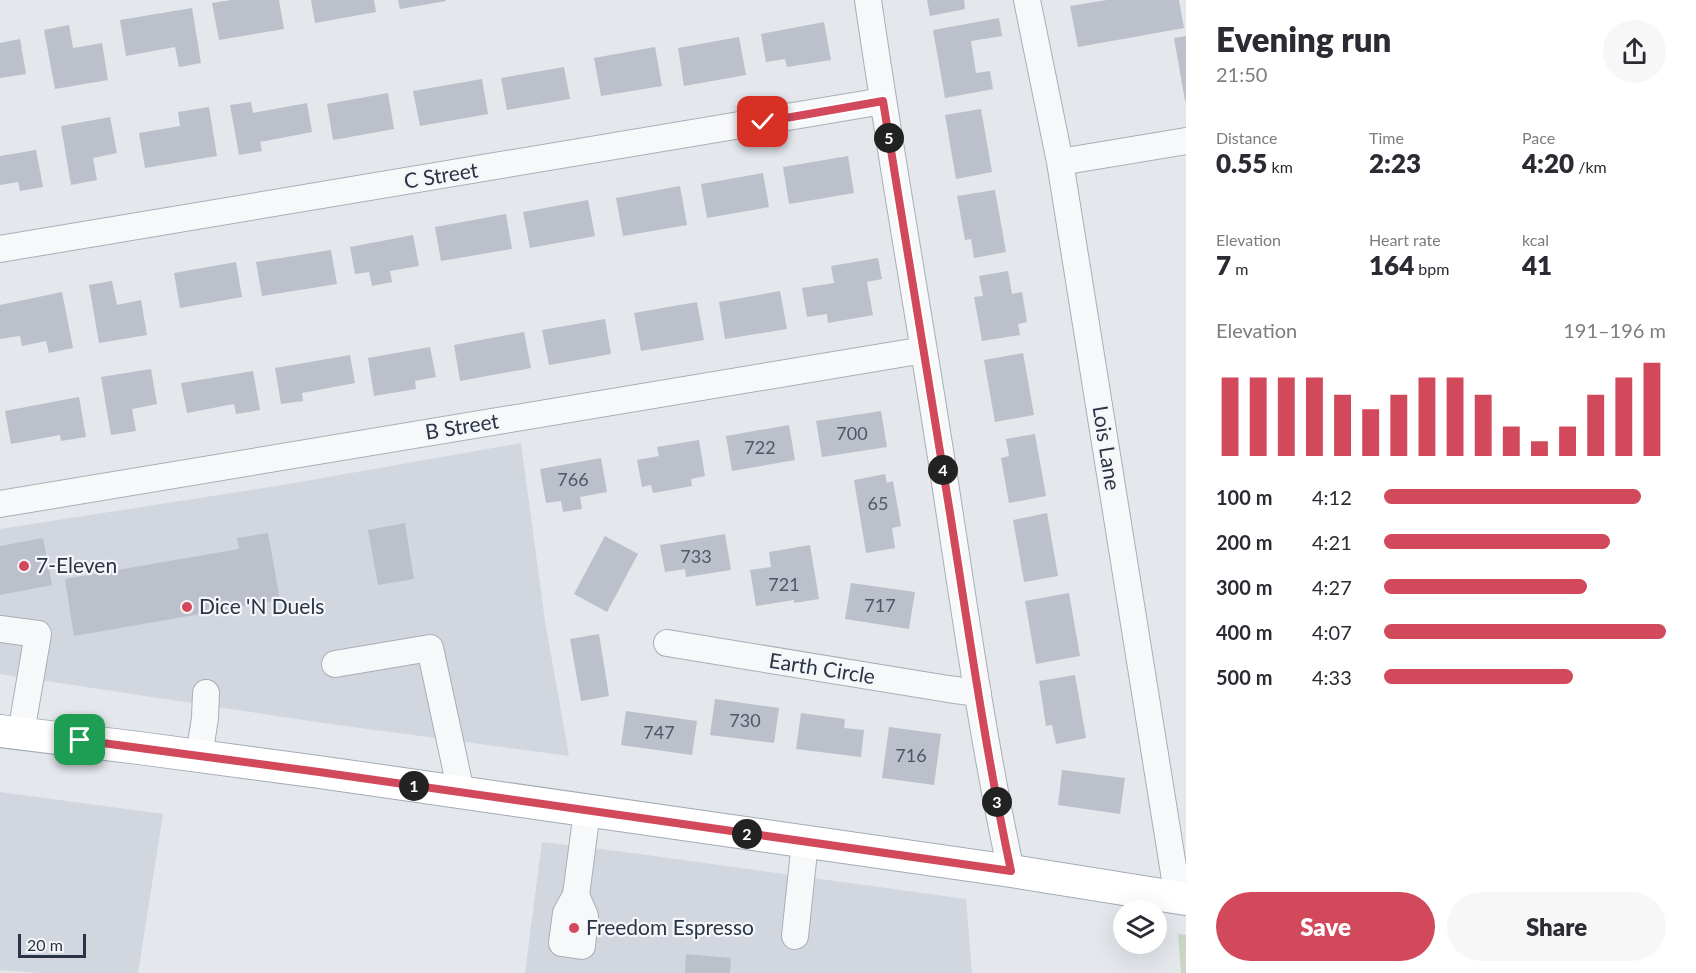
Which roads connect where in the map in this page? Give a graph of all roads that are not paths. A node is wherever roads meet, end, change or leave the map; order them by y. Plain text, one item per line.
1 (868, 0) edge
2 (1027, 0) edge
3 (883, 101) junction
4 (1186, 141) edge
5 (1060, 162) junction
6 (0, 249) edge
7 (924, 350) junction
8 (0, 504) edge
9 (0, 629) edge
10 (667, 643) dead end
11 (335, 664) dead end
12 (206, 693) dead end
13 (978, 693) junction
14 (11, 732) edge
15 (199, 756) junction
16 (461, 792) junction
17 (587, 810) junction
18 (805, 842) junction
19 (1011, 871) junction
20 (576, 895) dead end
21 (1182, 899) edge
22 (795, 936) dead end

1 - 3 street
2 - 5 street, Lois Lane
3 - 6 street, C Street
3 - 7 street
4 - 5 street
5 - 21 street, Lois Lane
7 - 8 street, B Street
7 - 13 street
9 - 14 street
10 - 13 street, Earth Circle
11 - 16 street
12 - 15 street
13 - 19 street
14 - 15 main road
15 - 16 main road
16 - 17 main road
17 - 18 main road
17 - 20 street
18 - 19 main road
18 - 22 street
19 - 21 main road

